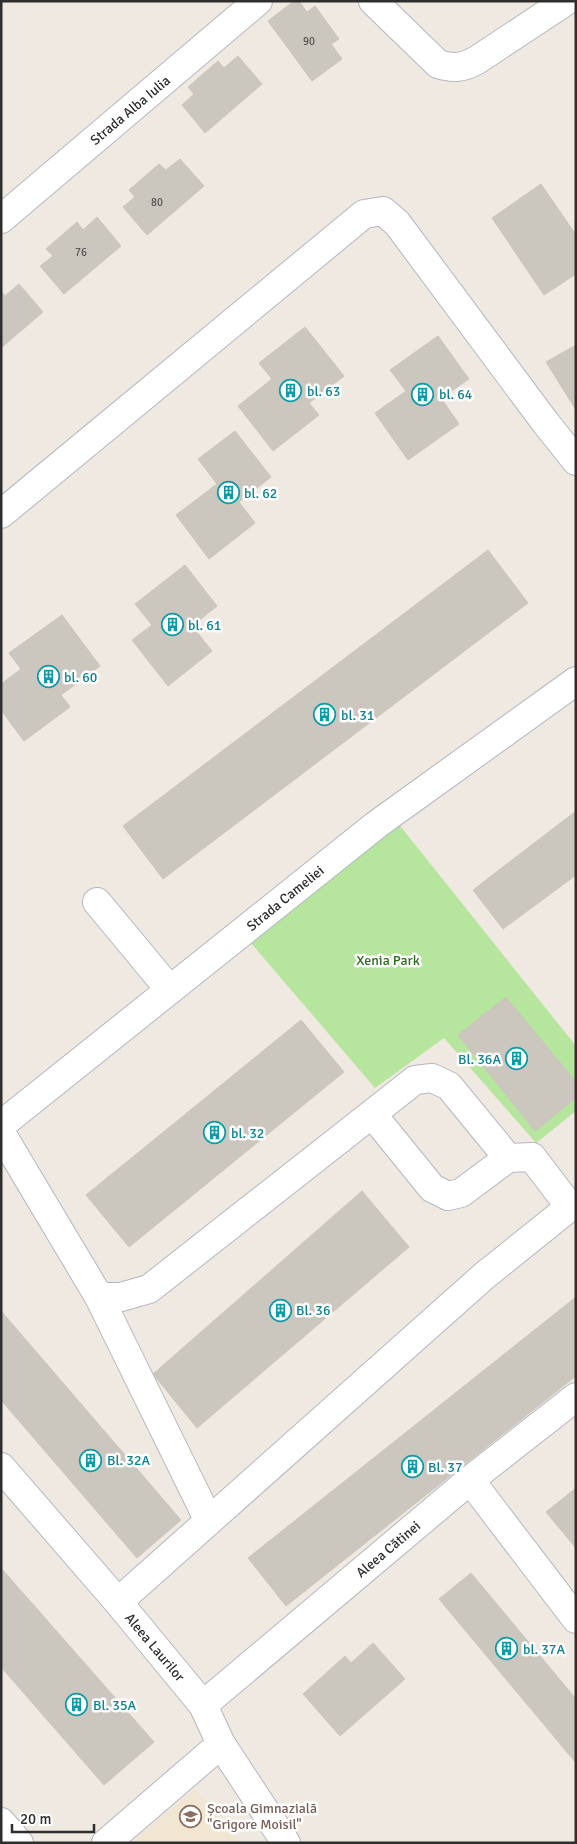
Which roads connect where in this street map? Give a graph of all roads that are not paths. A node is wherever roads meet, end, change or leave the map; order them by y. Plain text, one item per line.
1 (258, 1) edge
2 (373, 1) edge
3 (566, 1) edge
4 (1, 219) edge
5 (576, 461) edge
6 (1, 514) edge
7 (576, 681) edge
8 (97, 902) dead end
9 (170, 990) junction
10 (372, 1114) junction
11 (1, 1125) edge
12 (1, 1133) edge
13 (508, 1158) junction
14 (99, 1297) junction
15 (576, 1397) edge
16 (1, 1467) edge
17 (470, 1480) junction
18 (209, 1521) junction
19 (118, 1602) junction
20 (576, 1620) edge
21 (202, 1705) junction
22 (220, 1744) junction
23 (1, 1822) edge
24 (19, 1843) edge
25 (106, 1843) edge
26 (286, 1843) edge

1 - 4 street, Strada Alba Iulia
2 - 3 street
5 - 6 street
7 - 9 street, Strada Cameliei
8 - 9 street
9 - 11 street, Strada Cameliei
10 - 13 street
10 - 13 street
10 - 14 street
12 - 14 street
13 - 18 street
14 - 18 street
15 - 17 street, Aleea Cătinei
16 - 19 street, Aleea Laurilor
17 - 20 street
17 - 21 street, Aleea Cătinei
18 - 19 street
19 - 21 street, Aleea Laurilor
21 - 22 street, Aleea Laurilor
22 - 25 street
22 - 26 street, Aleea Laurilor
23 - 24 street

